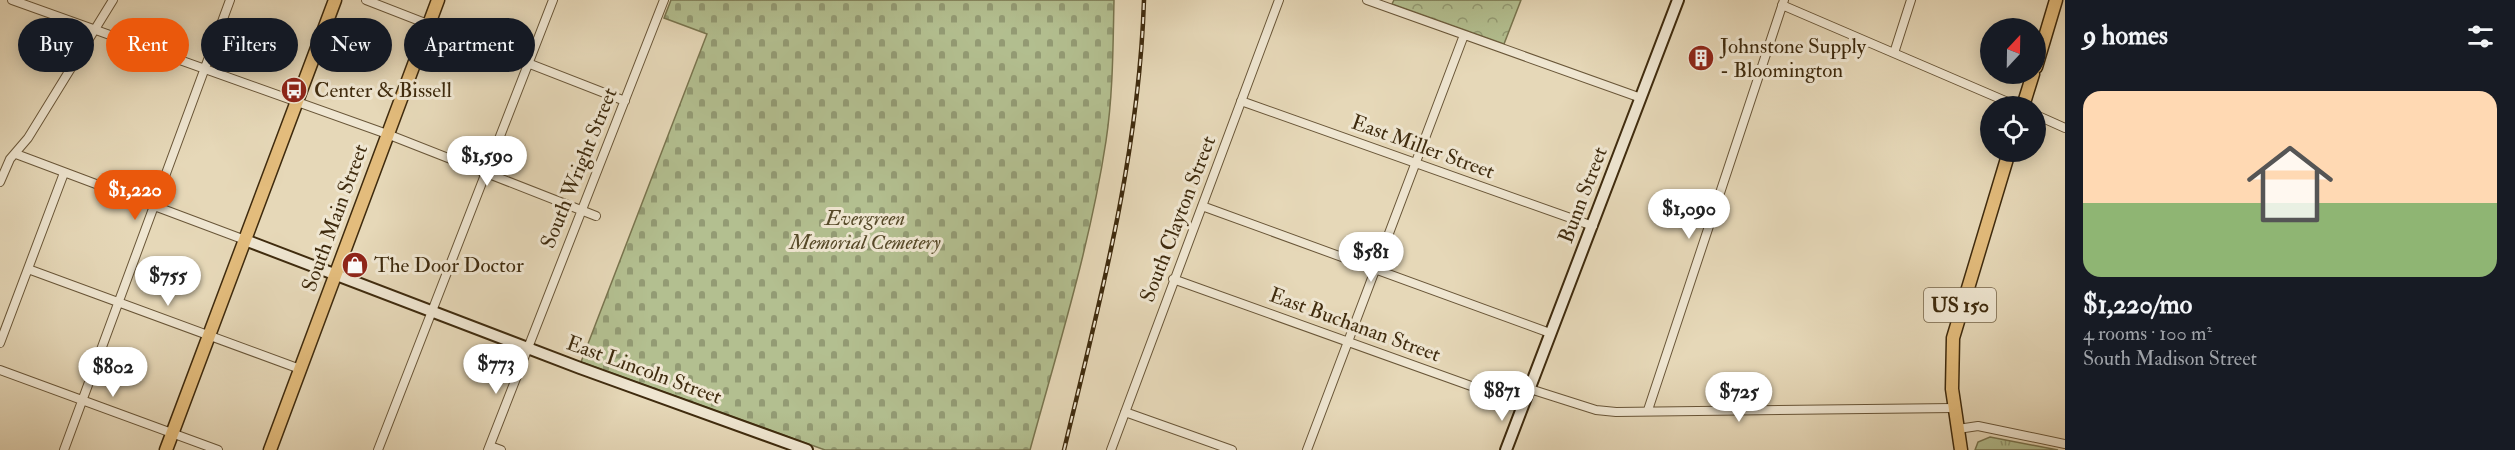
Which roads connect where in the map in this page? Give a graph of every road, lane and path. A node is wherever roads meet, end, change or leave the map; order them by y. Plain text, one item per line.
1 (12, 0) edge
2 (113, 0) edge
3 (230, 0) edge
4 (335, 0) edge
5 (366, 0) edge
6 (438, 0) edge
7 (553, 0) edge
8 (664, 0) edge
9 (1279, 0) edge
10 (1367, 0) edge
11 (1678, 0) edge
12 (1911, 0) edge
13 (2056, 0) edge
14 (1783, 3) edge
15 (224, 18) edge
16 (413, 18) edge
17 (431, 18) edge
18 (95, 31) junction
19 (2046, 34) edge
20 (1464, 35) junction
21 (535, 45) edge
22 (1894, 53) junction
23 (535, 66) edge
24 (201, 69) edge
25 (204, 72) edge
26 (211, 72) edge
27 (411, 72) edge
28 (525, 72) edge
29 (1994, 96) edge
30 (1641, 98) junction
31 (625, 101) junction
32 (1241, 101) junction
33 (297, 102) junction
34 (2046, 119) edge
35 (2065, 128) edge
36 (387, 134) junction
37 (16, 154) junction
38 (2006, 162) edge
39 (1415, 163) junction
40 (64, 173) junction
41 (486, 173) junction
42 (0, 182) edge
43 (154, 206) junction
44 (1202, 206) junction
45 (581, 211) junction
46 (596, 216) dead end
47 (1593, 226) junction
48 (245, 240) junction
49 (28, 268) junction
50 (1374, 270) junction
51 (335, 273) junction
52 (1173, 279) junction
53 (119, 302) junction
54 (433, 311) junction
55 (1550, 333) junction
56 (210, 336) junction
57 (1347, 341) junction
58 (0, 343) edge
59 (527, 348) junction
60 (300, 369) junction
61 (0, 370) edge
62 (1530, 389) junction
63 (83, 400) junction
64 (1524, 405) junction
65 (1954, 408) junction
66 (1648, 410) junction
67 (1125, 412) junction
68 (1958, 429) junction
69 (173, 433) junction
70 (2065, 444) edge
71 (489, 448) edge
72 (64, 450) edge
73 (166, 450) edge
74 (218, 450) edge
75 (270, 450) edge
76 (378, 450) edge
77 (501, 450) edge
78 (807, 450) edge
79 (1110, 450) edge
80 (1232, 450) edge
81 (1307, 450) edge
82 (1506, 450) edge
83 (1961, 450) edge

1 - 18 street
2 - 18 street
3 - 15 street
4 - 33 main road
5 - 16 street
6 - 17 main road, South Main Street
7 - 21 street
8 - 31 street, South Wright Street
9 - 32 street, South Clayton Street
10 - 20 street
11 - 30 main road, Bunn Street
12 - 22 street
13 - 19 main road
14 - 22 street
14 - 66 street
18 - 24 street
18 - 37 street
20 - 30 street
20 - 39 street
22 - 29 street
23 - 31 street
25 - 43 street
26 - 33 street
27 - 36 main road, South Main Street
28 - 41 street
30 - 47 main road, Bunn Street
31 - 45 street, South Wright Street
32 - 39 street, East Miller Street
32 - 44 street, South Clayton Street
33 - 36 street
33 - 48 main road
34 - 35 street
36 - 41 street
36 - 51 main road, South Main Street
37 - 40 street
37 - 42 street
38 - 65 main road, US 150
39 - 47 street, East Miller Street
39 - 50 street
40 - 43 street
40 - 49 street
41 - 45 street
41 - 54 street
43 - 48 street
43 - 53 street
44 - 50 street
44 - 52 street, South Clayton Street
45 - 46 street
45 - 59 street, South Wright Street
47 - 55 main road, Bunn Street
48 - 51 main road, East Lincoln Street
48 - 56 main road
49 - 53 street
49 - 58 street
50 - 55 street
50 - 57 street
51 - 54 main road, East Lincoln Street
51 - 60 main road, South Main Street
52 - 57 street, East Buchanan Street
52 - 67 street, South Clayton Street
53 - 56 street
53 - 63 street
54 - 59 main road, East Lincoln Street
54 - 76 street
55 - 62 main road, Bunn Street
56 - 60 street
56 - 69 main road
57 - 64 street, East Buchanan Street
57 - 81 street
59 - 71 street, South Wright Street
59 - 78 main road, East Lincoln Street
60 - 75 main road, South Main Street
61 - 63 street
62 - 64 main road, Bunn Street
62 - 66 street
63 - 69 street
63 - 72 street
64 - 82 main road, Bunn Street
65 - 66 street
65 - 68 main road, US 150
67 - 79 street, South Clayton Street
67 - 80 street
68 - 70 street
68 - 83 main road, US 150
69 - 73 main road
69 - 74 street
71 - 77 street

